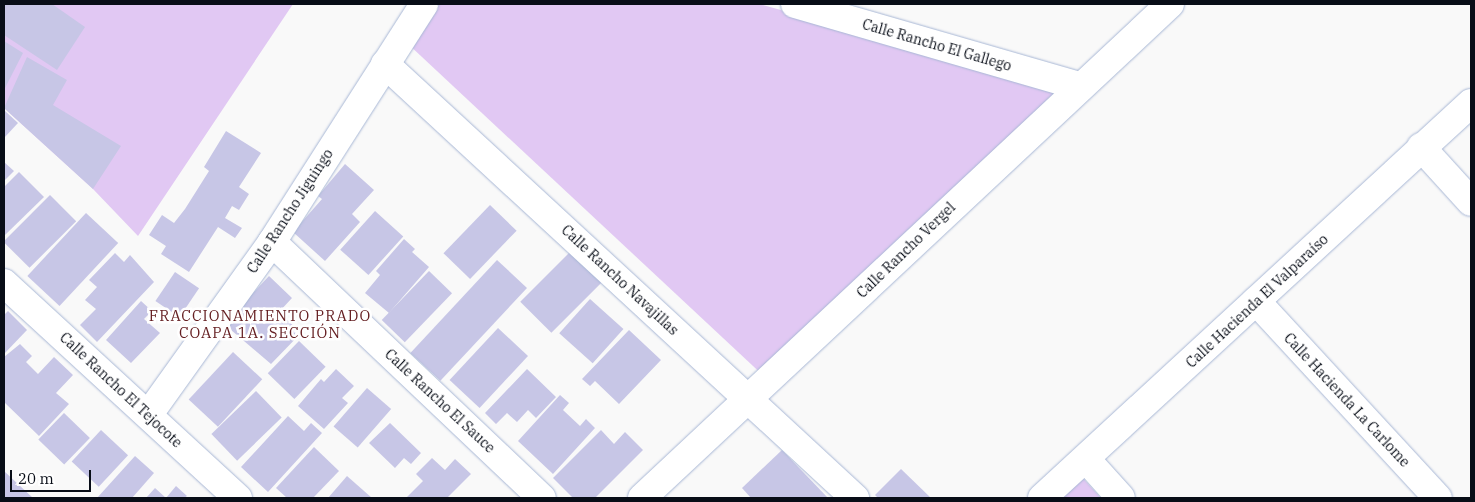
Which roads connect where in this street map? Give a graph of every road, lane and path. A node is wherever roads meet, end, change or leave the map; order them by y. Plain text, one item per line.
1 (424, 4) edge
2 (795, 4) edge
3 (1170, 4) edge
4 (385, 64) junction
5 (1079, 86) junction
6 (1471, 103) edge
7 (1421, 147) junction
8 (1471, 202) edge
9 (272, 242) junction
10 (4, 283) edge
11 (1256, 301) junction
12 (750, 399) junction
13 (149, 414) junction
14 (1086, 460) junction
15 (238, 498) edge
16 (542, 498) edge
17 (642, 498) edge
18 (854, 498) edge
19 (1042, 498) edge
20 (1121, 498) edge
21 (1438, 498) edge

1 - 4 street, Calle Rancho Jiguingo
2 - 5 street, Calle Rancho El Gallego
3 - 5 street, Calle Rancho Vergel
4 - 9 street, Calle Rancho Jiguingo
4 - 12 street, Calle Rancho Navajillas
5 - 12 street, Calle Rancho Vergel
6 - 7 street, Calle Hacienda El Valparaíso
7 - 8 street
7 - 11 street, Calle Hacienda El Valparaíso
9 - 13 street, Calle Rancho Jiguingo
9 - 16 street, Calle Rancho El Sauce
10 - 13 street, Calle Rancho El Tejocote
11 - 14 street, Calle Hacienda El Valparaíso
11 - 21 street, Calle Hacienda La Carlome
12 - 17 street, Calle Rancho Vergel
12 - 18 street, Calle Rancho Navajillas
13 - 15 street, Calle Rancho El Tejocote
14 - 19 street, Calle Hacienda El Valparaíso
14 - 20 street

